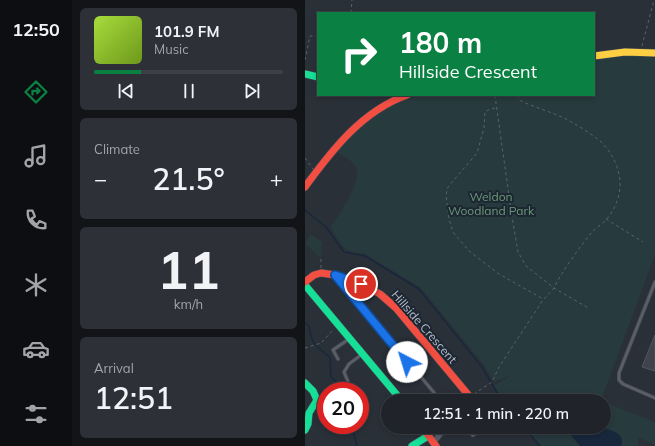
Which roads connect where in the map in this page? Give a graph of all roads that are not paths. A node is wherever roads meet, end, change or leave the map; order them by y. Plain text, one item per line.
1 (655, 53) edge
2 (595, 56) edge
3 (305, 74) edge
4 (317, 77) edge
5 (391, 96) edge
6 (403, 96) edge
7 (396, 98) junction
8 (305, 187) edge
9 (335, 275) junction
10 (305, 282) edge
11 (655, 282) edge
12 (305, 285) edge
13 (350, 338) junction
14 (363, 354) junction
15 (338, 359) dead end
16 (348, 382) edge
17 (305, 383) edge
18 (396, 394) edge
19 (435, 394) edge
20 (465, 394) edge
21 (655, 398) edge
22 (305, 430) edge
23 (441, 434) edge
24 (428, 436) joint
25 (434, 444) edge
26 (412, 446) edge

1 - 2 street
3 - 4 street
5 - 7 street
6 - 7 street
7 - 8 street
9 - 10 street, Hillside Crescent
9 - 19 lane
9 - 20 street, Hillside Crescent
11 - 21 lane
12 - 13 street
13 - 14 street
13 - 15 lane
14 - 16 lane
14 - 18 street
17 - 22 street
23 - 25 street
24 - 25 street
24 - 26 street

